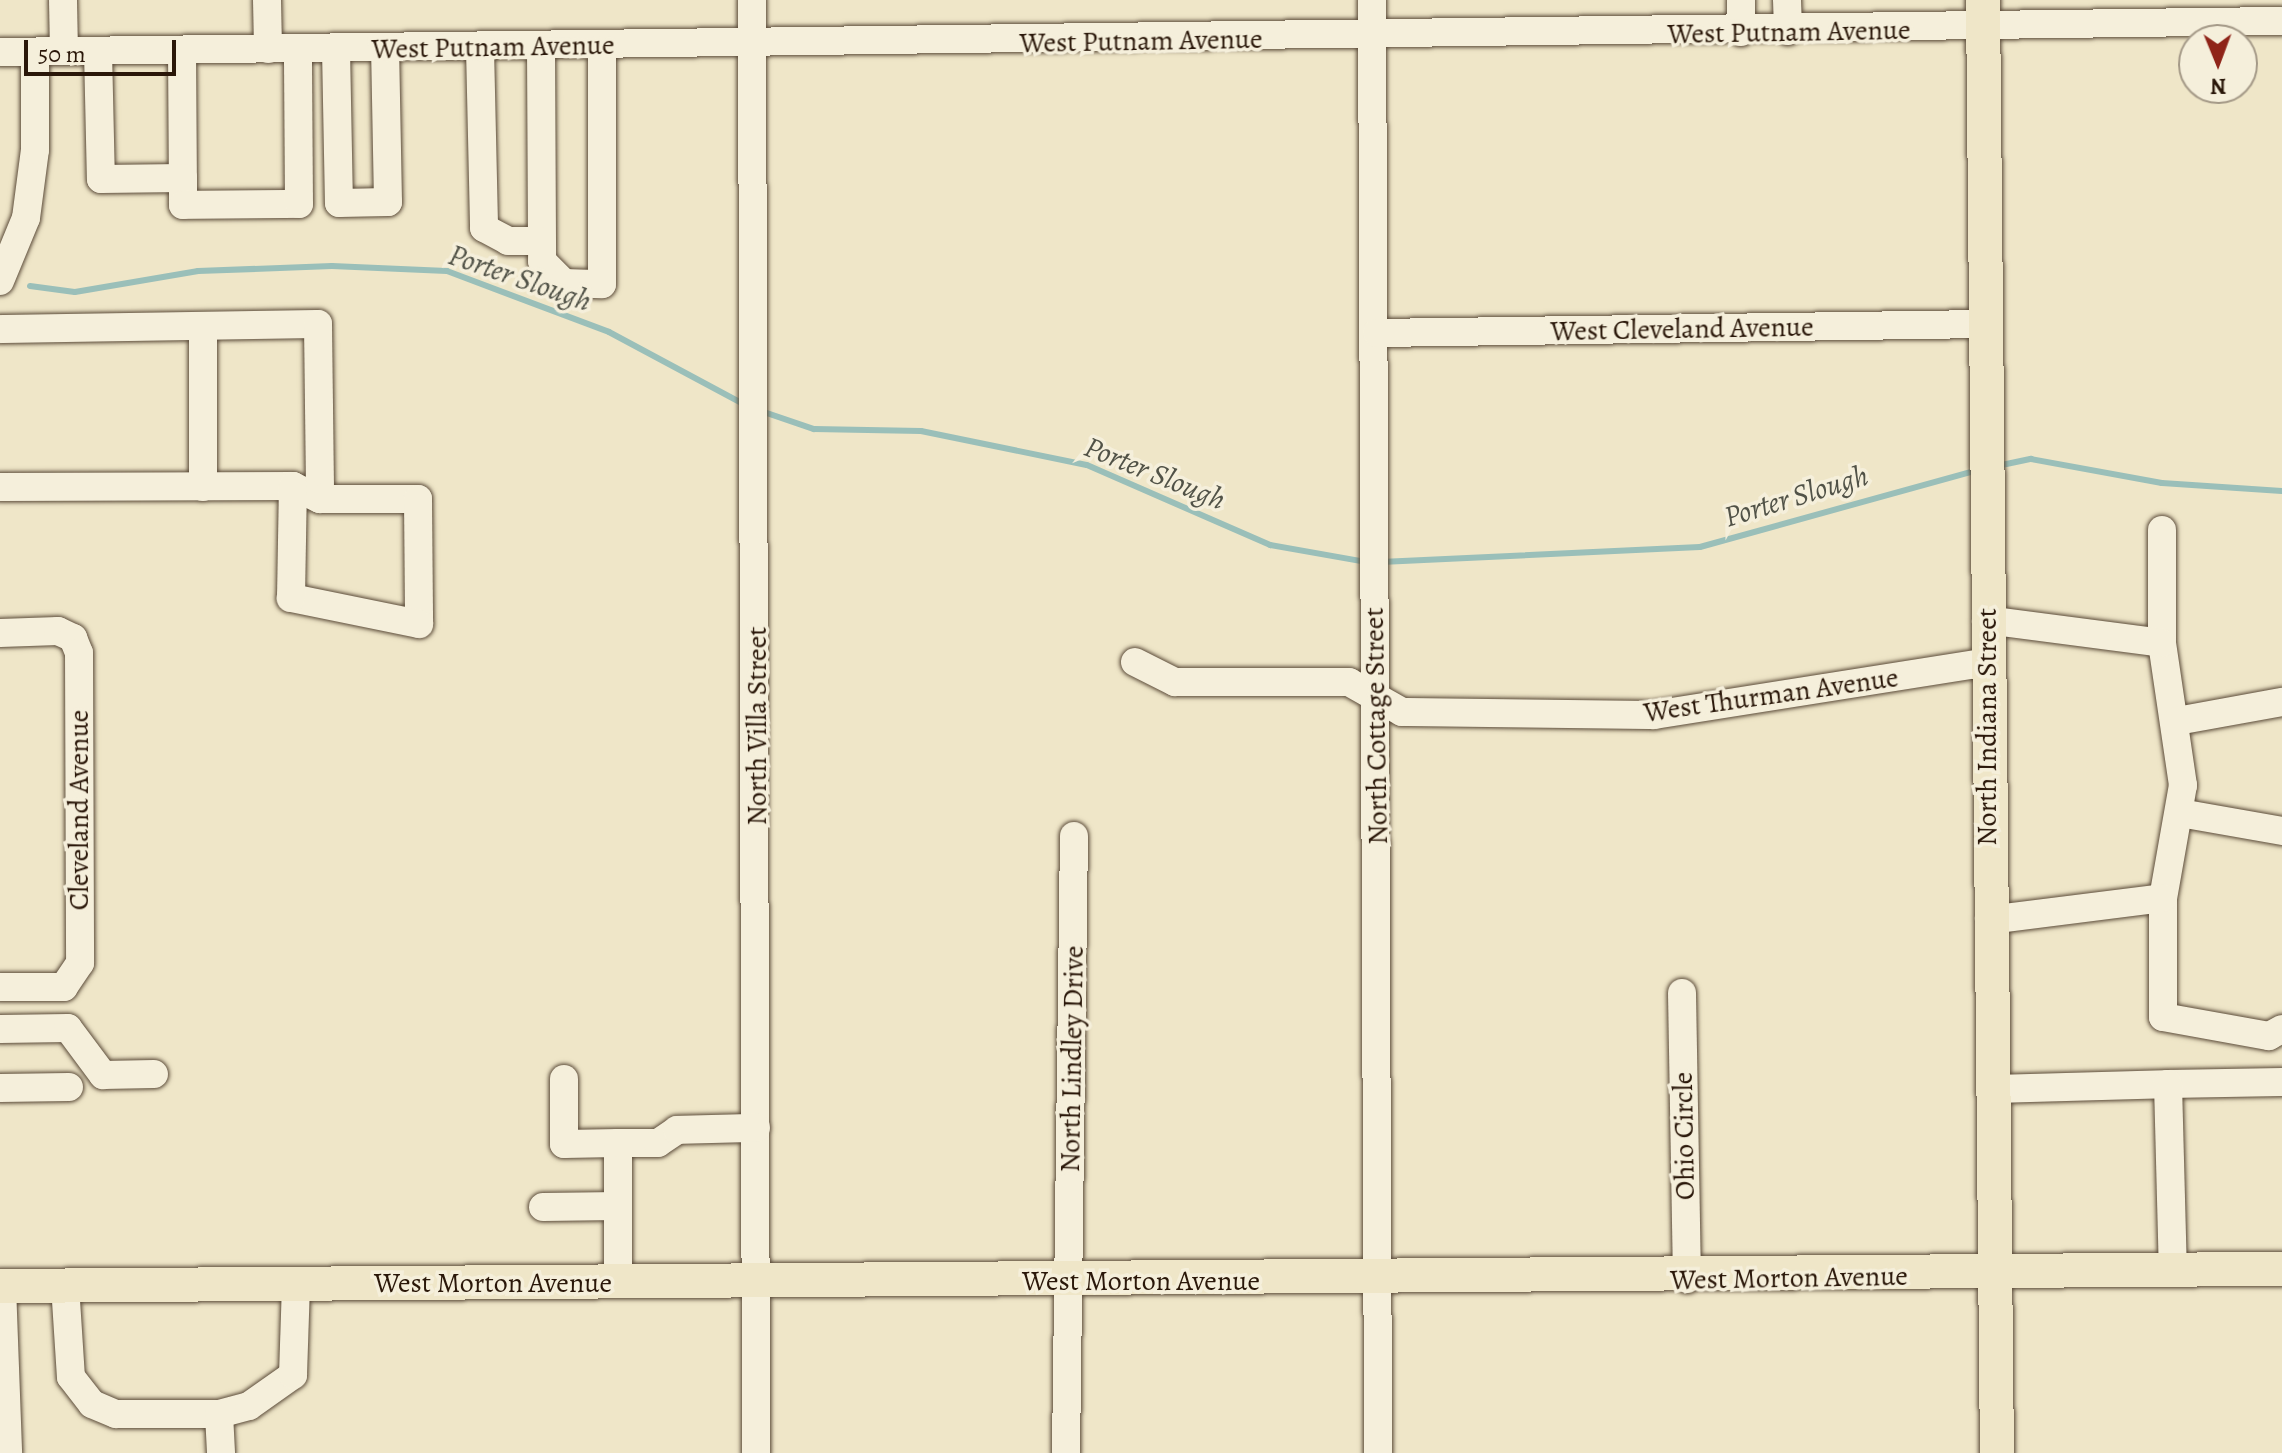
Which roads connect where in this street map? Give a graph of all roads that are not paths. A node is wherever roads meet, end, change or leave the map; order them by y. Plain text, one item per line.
1 (63, 0) edge
2 (267, 0) edge
3 (752, 0) edge
4 (1372, 0) edge
5 (1741, 0) edge
6 (1787, 0) edge
7 (1983, 14) edge
8 (2282, 21) edge
9 (1788, 31) junction
10 (1741, 32) junction
11 (1372, 38) junction
12 (602, 46) junction
13 (541, 47) junction
14 (752, 47) junction
15 (385, 48) junction
16 (480, 48) junction
17 (268, 49) junction
18 (298, 49) junction
19 (336, 49) junction
20 (182, 50) junction
21 (64, 51) junction
22 (98, 51) junction
23 (0, 52) edge
24 (35, 52) junction
25 (183, 178) junction
26 (541, 241) junction
27 (0, 281) edge
28 (1986, 324) junction
29 (203, 326) junction
30 (0, 329) edge
31 (1377, 333) junction
32 (293, 486) junction
33 (0, 487) edge
34 (203, 487) junction
35 (320, 499) junction
36 (2162, 530) dead end
37 (1986, 620) junction
38 (0, 633) edge
39 (2162, 643) junction
40 (1135, 662) dead end
41 (1987, 662) junction
42 (1378, 696) junction
43 (2282, 702) edge
44 (2177, 721) junction
45 (2180, 813) junction
46 (2282, 831) edge
47 (1074, 836) dead end
48 (2163, 898) junction
49 (1989, 920) junction
50 (0, 987) edge
51 (1682, 993) dead end
52 (0, 1029) edge
53 (2282, 1029) edge
54 (154, 1074) dead end
55 (564, 1079) dead end
56 (2282, 1082) edge
57 (2168, 1084) junction
58 (69, 1087) dead end
59 (0, 1088) edge
60 (1991, 1089) junction
61 (756, 1128) junction
62 (618, 1143) junction
63 (618, 1206) junction
64 (543, 1207) dead end
65 (2282, 1269) edge
66 (2173, 1272) junction
67 (1994, 1276) junction
68 (1378, 1279) junction
69 (1687, 1279) junction
70 (756, 1282) junction
71 (1070, 1282) junction
72 (618, 1283) junction
73 (296, 1284) junction
74 (65, 1285) junction
75 (1, 1286) edge
76 (219, 1414) junction
77 (8, 1453) edge
78 (221, 1453) edge
79 (756, 1453) edge
80 (1066, 1453) edge
81 (1378, 1453) edge
82 (1997, 1453) edge

1 - 21 street
2 - 17 street
3 - 14 street, North Villa Street
4 - 11 street, North Cottage Street
5 - 10 street
6 - 9 street
7 - 8 street, West Putnam Avenue
7 - 9 street, West Putnam Avenue
7 - 28 main road, North Indiana Street
9 - 10 street, West Putnam Avenue
10 - 11 street, West Putnam Avenue
11 - 14 street, West Putnam Avenue
11 - 31 street, North Cottage Street
12 - 13 street, West Putnam Avenue
12 - 14 street, West Putnam Avenue
12 - 26 street
13 - 16 street, West Putnam Avenue
13 - 26 street
14 - 61 street, North Villa Street
15 - 16 street, West Putnam Avenue
15 - 19 street, West Putnam Avenue
15 - 19 street
16 - 26 street
17 - 18 street, West Putnam Avenue
17 - 20 street, West Putnam Avenue
18 - 19 street, West Putnam Avenue
18 - 25 street
20 - 22 street, West Putnam Avenue
20 - 25 street
21 - 22 street, West Putnam Avenue
21 - 24 street, West Putnam Avenue
22 - 25 street
23 - 24 street, West Putnam Avenue
24 - 27 street
28 - 31 street, West Cleveland Avenue
28 - 37 main road, North Indiana Street
29 - 30 street
29 - 34 street
29 - 35 street
31 - 42 street, North Cottage Street
32 - 34 street
32 - 35 street
32 - 35 street
33 - 34 street
36 - 39 street
37 - 39 street
37 - 41 main road, North Indiana Street
38 - 50 street, Cleveland Avenue
39 - 44 street
40 - 42 street, West Thurman Avenue
41 - 42 street, West Thurman Avenue
41 - 49 main road, North Indiana Street
42 - 68 street, North Cottage Street
43 - 44 street
44 - 45 street
45 - 46 street
45 - 48 street
47 - 71 street, North Lindley Drive
48 - 49 street
48 - 53 street
49 - 60 main road, North Indiana Street
51 - 69 street, Ohio Circle
52 - 54 street
55 - 62 street
56 - 57 street
57 - 60 street
57 - 66 street
58 - 59 street
60 - 67 main road, North Indiana Street
61 - 62 street
61 - 70 street, North Villa Street
62 - 63 street
63 - 64 street
63 - 72 street
65 - 66 main road, West Morton Avenue
66 - 67 main road, West Morton Avenue
67 - 69 main road, West Morton Avenue
67 - 82 main road, North Indiana Street
68 - 69 main road, West Morton Avenue
68 - 71 main road, West Morton Avenue
68 - 81 street, North Cottage Street
70 - 71 main road, West Morton Avenue
70 - 72 main road, West Morton Avenue
70 - 79 street, North Villa Street
71 - 80 street, North Lindley Drive
72 - 73 main road, West Morton Avenue
73 - 74 main road, West Morton Avenue
73 - 76 street
74 - 75 main road, West Morton Avenue
74 - 76 street
75 - 77 street
76 - 78 street

